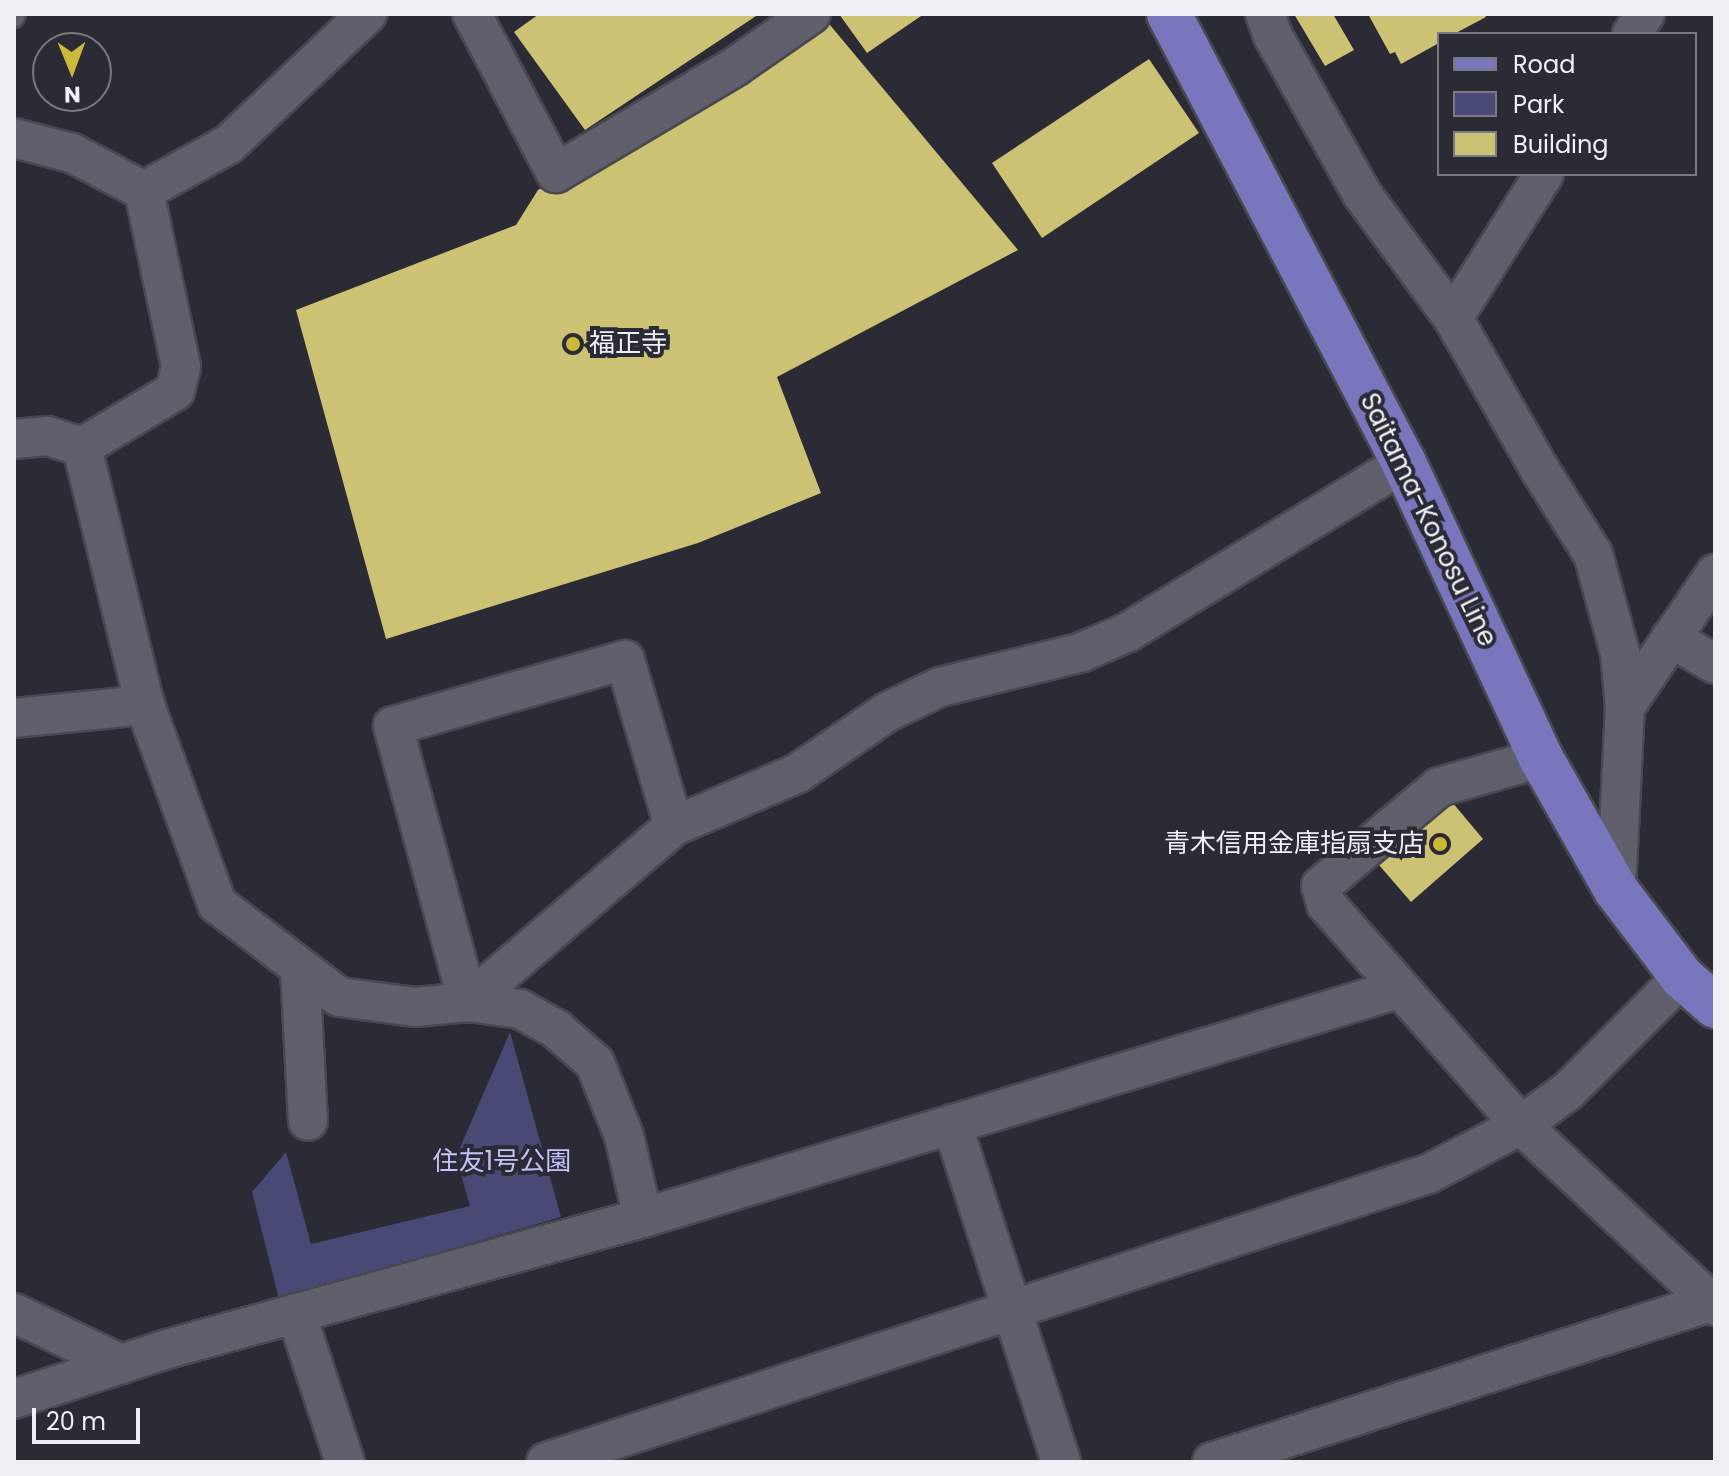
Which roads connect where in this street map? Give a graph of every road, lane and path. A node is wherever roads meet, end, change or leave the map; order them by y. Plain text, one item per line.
1 (367, 14) edge
2 (472, 14) edge
3 (811, 14) edge
4 (1169, 14) edge
5 (1265, 14) edge
6 (1645, 14) edge
7 (1633, 32) edge
8 (14, 138) edge
9 (1543, 176) edge
10 (144, 191) junction
11 (1453, 318) junction
12 (14, 439) edge
13 (82, 447) junction
14 (1404, 463) junction
15 (1715, 574) edge
16 (1671, 638) junction
17 (1715, 664) edge
18 (145, 705) junction
19 (1625, 707) junction
20 (14, 718) edge
21 (1541, 758) junction
22 (674, 826) junction
23 (1616, 890) junction
24 (300, 969) junction
25 (1682, 977) junction
26 (1398, 989) junction
27 (468, 1002) junction
28 (1715, 1006) edge
29 (308, 1121) dead end
30 (952, 1124) junction
31 (1521, 1125) junction
32 (643, 1218) junction
33 (1712, 1304) edge
34 (1011, 1308) junction
35 (14, 1313) edge
36 (296, 1313) junction
37 (121, 1364) junction
38 (14, 1399) edge
39 (345, 1462) edge
40 (546, 1462) edge
41 (1061, 1462) edge
42 (1212, 1462) edge

1 - 10 street
2 - 3 street
4 - 14 main road, Saitama-Konosu Line
5 - 11 street
6 - 7 street
8 - 10 street
9 - 11 street
10 - 13 street
11 - 19 street
12 - 13 street
13 - 18 street
14 - 21 main road, Saitama-Konosu Line
14 - 22 street
15 - 16 street
16 - 17 street
16 - 19 street
18 - 20 street
18 - 24 street
19 - 23 street
21 - 23 main road, Saitama-Konosu Line
21 - 26 street
22 - 27 street
22 - 27 street
23 - 25 main road, Saitama-Konosu Line
24 - 27 street
24 - 29 street
25 - 28 main road, Saitama-Konosu Line
25 - 31 street
26 - 30 street
26 - 31 street
27 - 32 street
30 - 32 street
30 - 34 street
31 - 33 street
31 - 34 street
32 - 36 street
33 - 42 street
34 - 40 street
34 - 41 street
35 - 37 street
36 - 37 street
36 - 39 street
37 - 38 street

